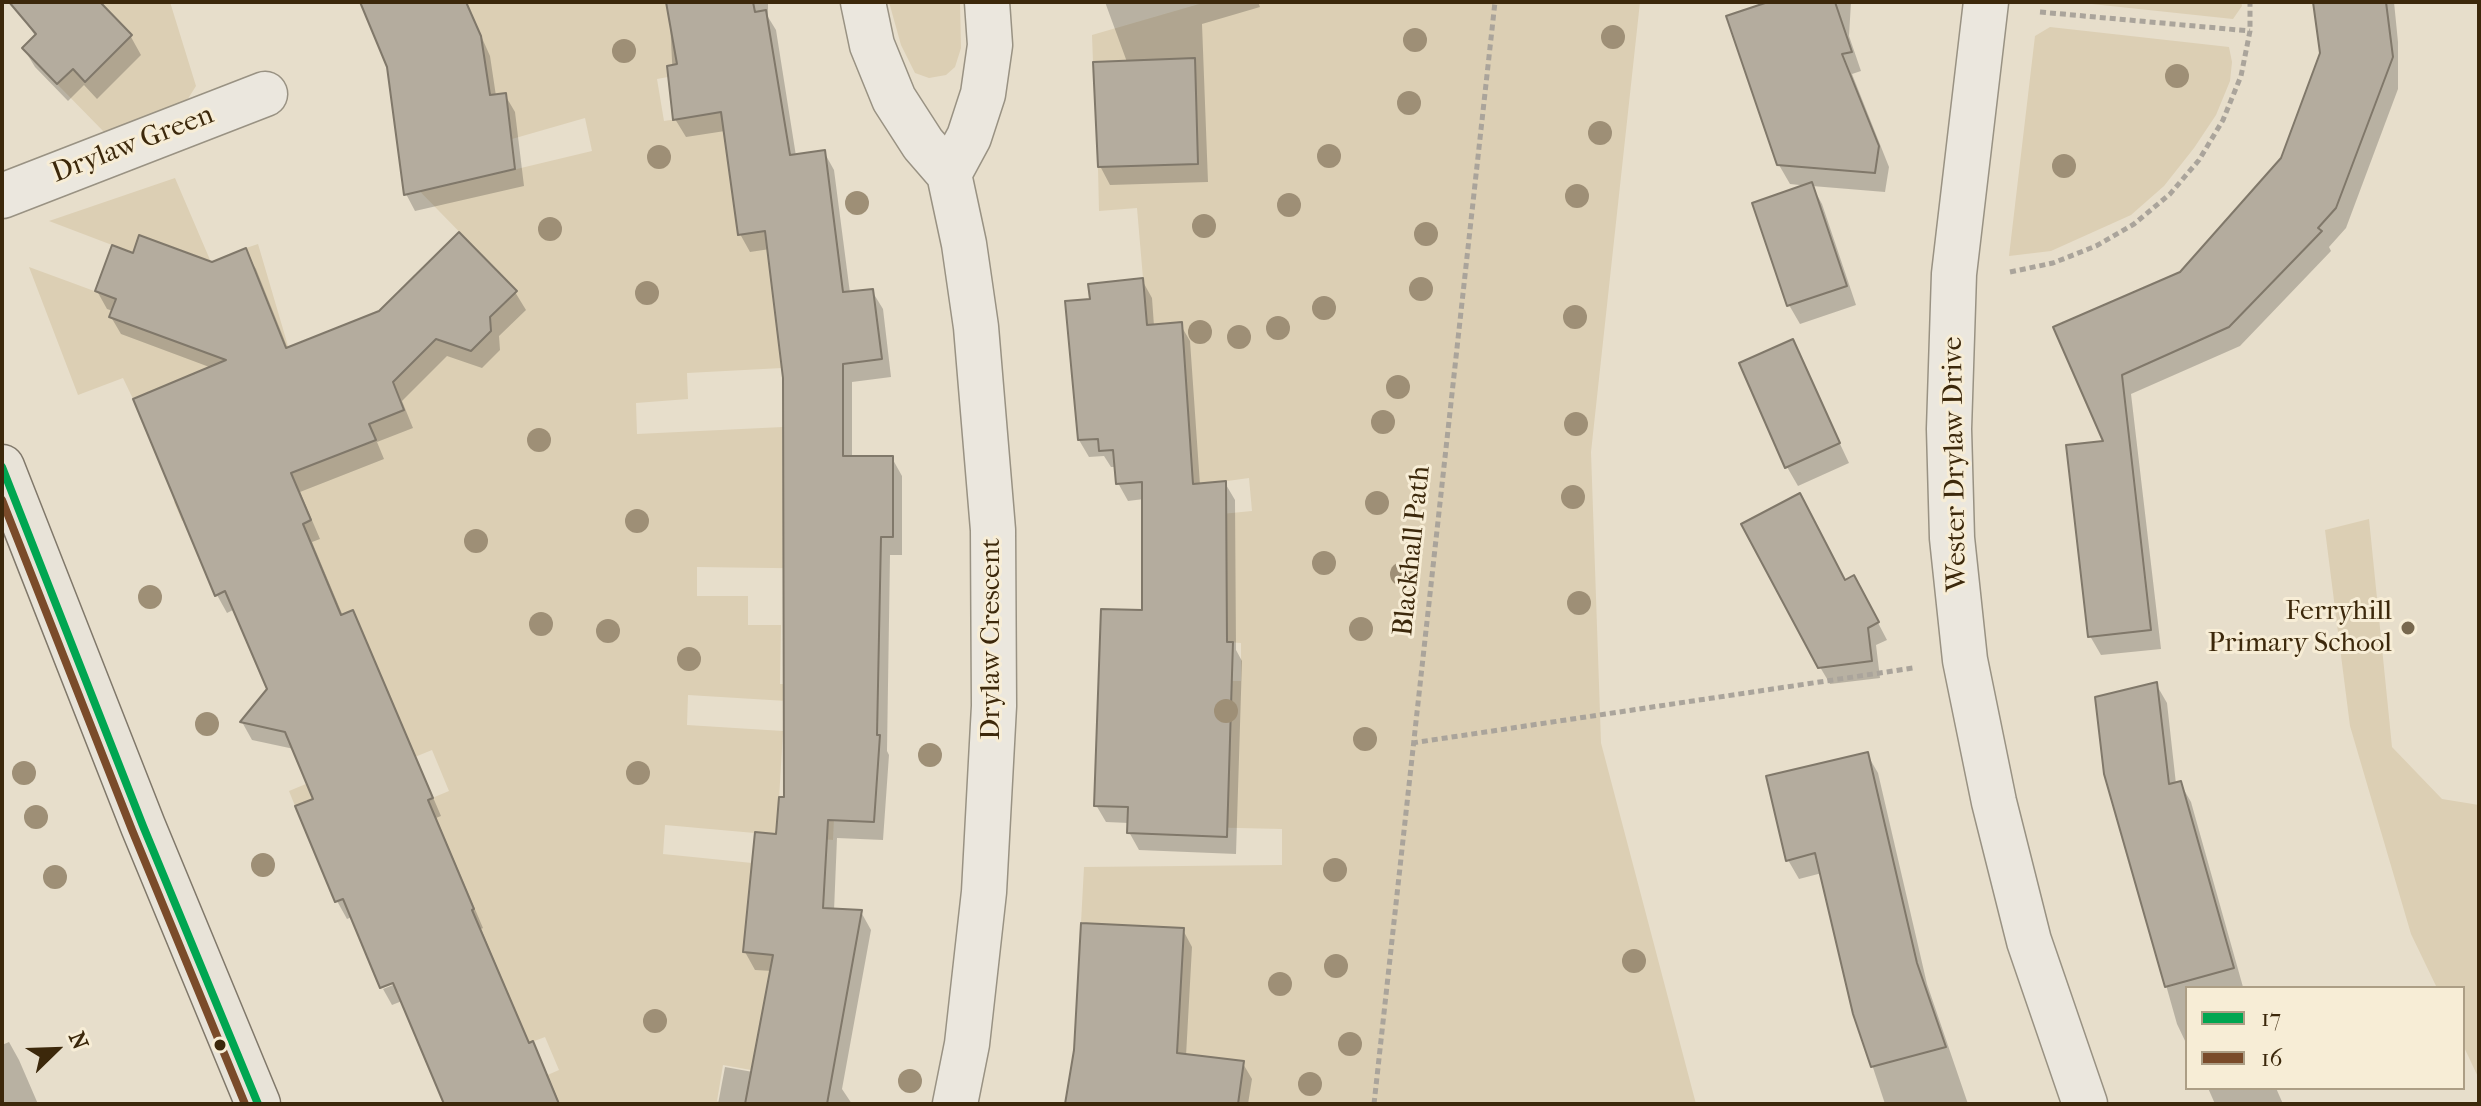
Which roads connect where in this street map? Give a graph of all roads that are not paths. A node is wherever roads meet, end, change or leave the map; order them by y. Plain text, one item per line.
1 (863, 2) edge
2 (987, 2) edge
3 (1986, 5) edge
4 (265, 94) dead end
5 (949, 174) junction
6 (2, 196) edge
7 (6, 491) edge
8 (258, 1104) edge
9 (955, 1104) edge
10 (2085, 1104) edge

1 - 5 street, Drylaw Crescent
2 - 5 street
3 - 10 street, Wester Drylaw Drive
4 - 6 street, Drylaw Green
5 - 9 street, Drylaw Crescent
7 - 8 main road

